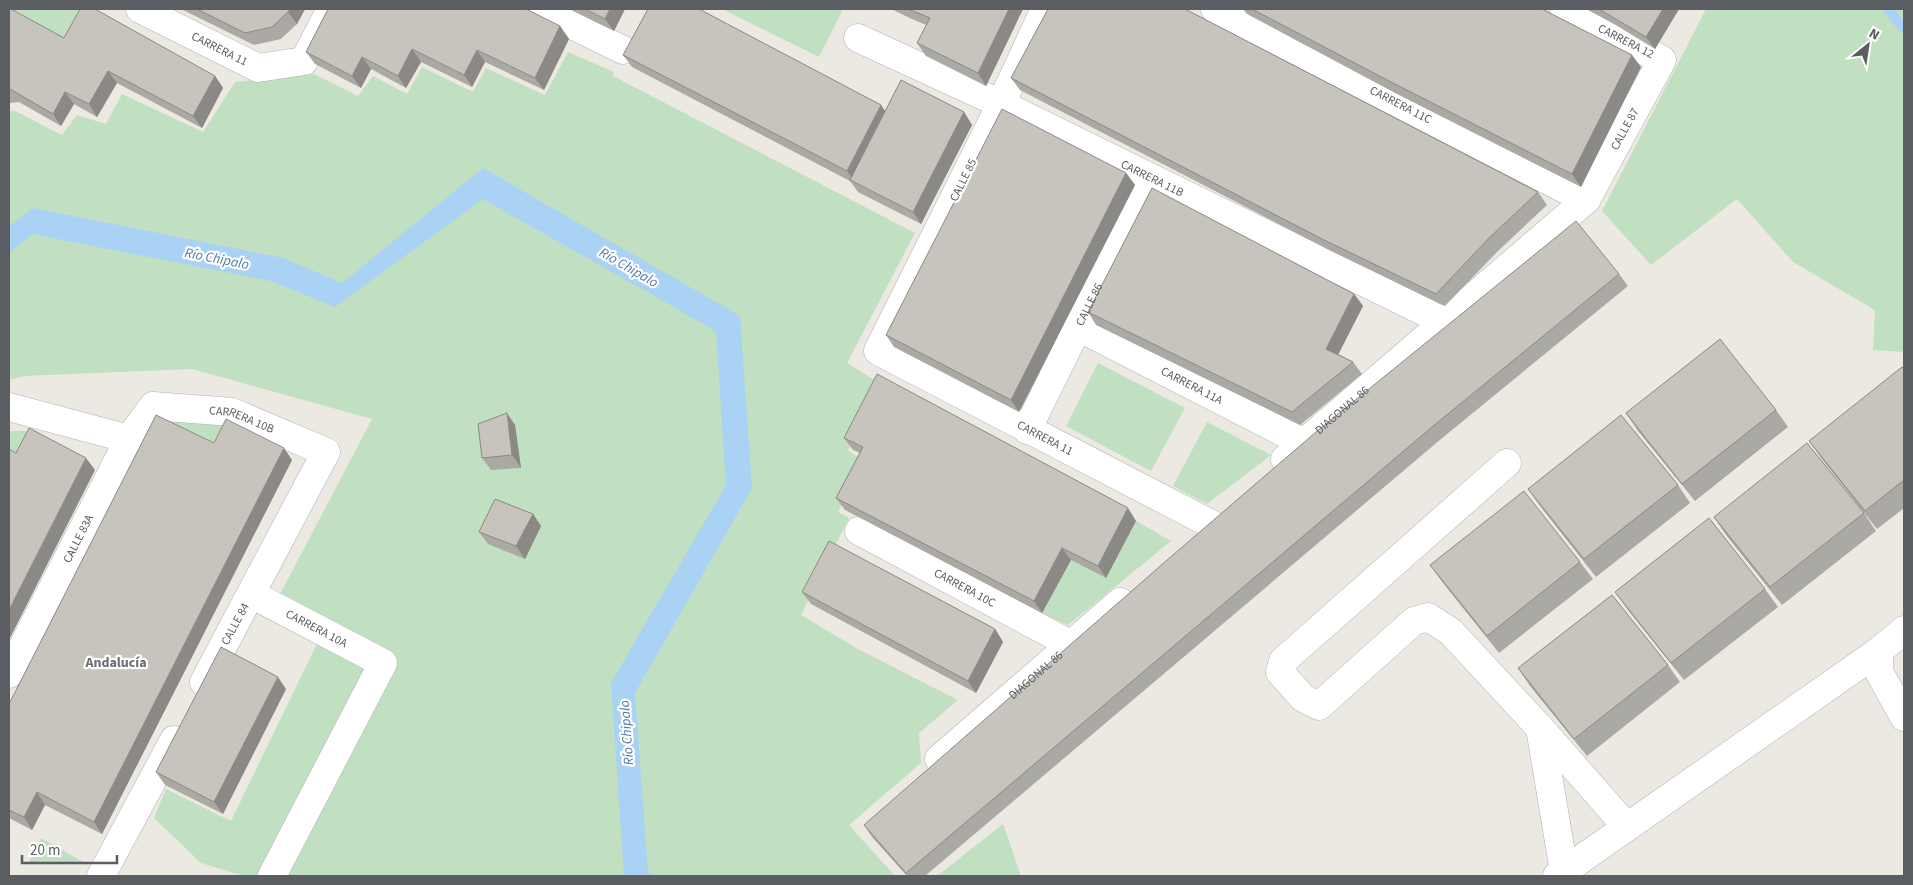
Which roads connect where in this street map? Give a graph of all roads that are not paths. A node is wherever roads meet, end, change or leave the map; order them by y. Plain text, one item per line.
1 (140, 9) edge
2 (331, 9) edge
3 (540, 9) edge
4 (1045, 9) edge
5 (1564, 9) edge
6 (1230, 12) edge
7 (858, 38) dead end
8 (623, 50) edge
9 (1662, 60) joint
10 (1001, 104) junction
11 (1151, 179) junction
12 (1586, 200) junction
13 (1445, 322) junction
14 (1078, 327) junction
15 (878, 351) joint
16 (153, 406) joint
17 (9, 407) edge
18 (1027, 430) junction
19 (129, 439) junction
20 (1304, 443) junction
21 (326, 452) joint
22 (1507, 463) dead end
23 (1268, 474) edge
24 (1232, 505) edge
25 (1211, 524) junction
26 (859, 531) dead end
27 (1189, 543) edge
28 (1137, 587) edge
29 (251, 594) junction
30 (1904, 630) edge
31 (1070, 644) junction
32 (1879, 651) junction
33 (9, 674) edge
34 (1904, 717) edge
35 (1540, 728) junction
36 (939, 759) edge
37 (1627, 827) junction
38 (1560, 874) edge
39 (101, 876) edge
40 (272, 876) edge

1 - 2 street, CARRERA 11
3 - 8 street
4 - 10 street, CALLE 85
5 - 9 street, CARRERA 12
6 - 12 street, CARRERA 11C
7 - 10 street, CARRERA 11B
9 - 12 street, CALLE 87
10 - 11 street, CARRERA 11B
10 - 15 street, CALLE 85
11 - 13 street, CARRERA 11B
11 - 14 street, CALLE 86
12 - 13 street, DIAGONAL 86
13 - 20 street, DIAGONAL 86
14 - 18 street, CALLE 86
14 - 20 street, CARRERA 11A
15 - 18 street, CARRERA 11
16 - 19 street, CALLE 83A
16 - 21 street, CARRERA 10B
17 - 19 street
18 - 25 street, CARRERA 11
19 - 33 street, CALLE 83A
20 - 23 street, DIAGONAL 86
21 - 29 street, CALLE 84
22 - 35 street
24 - 25 street
25 - 27 street
26 - 31 street, CARRERA 10C
28 - 31 street, DIAGONAL 86
29 - 39 street, CALLE 84
29 - 40 street, CARRERA 10A
30 - 32 street
31 - 36 street, DIAGONAL 86
32 - 34 street
32 - 37 street
35 - 37 street
35 - 38 street
37 - 38 street

